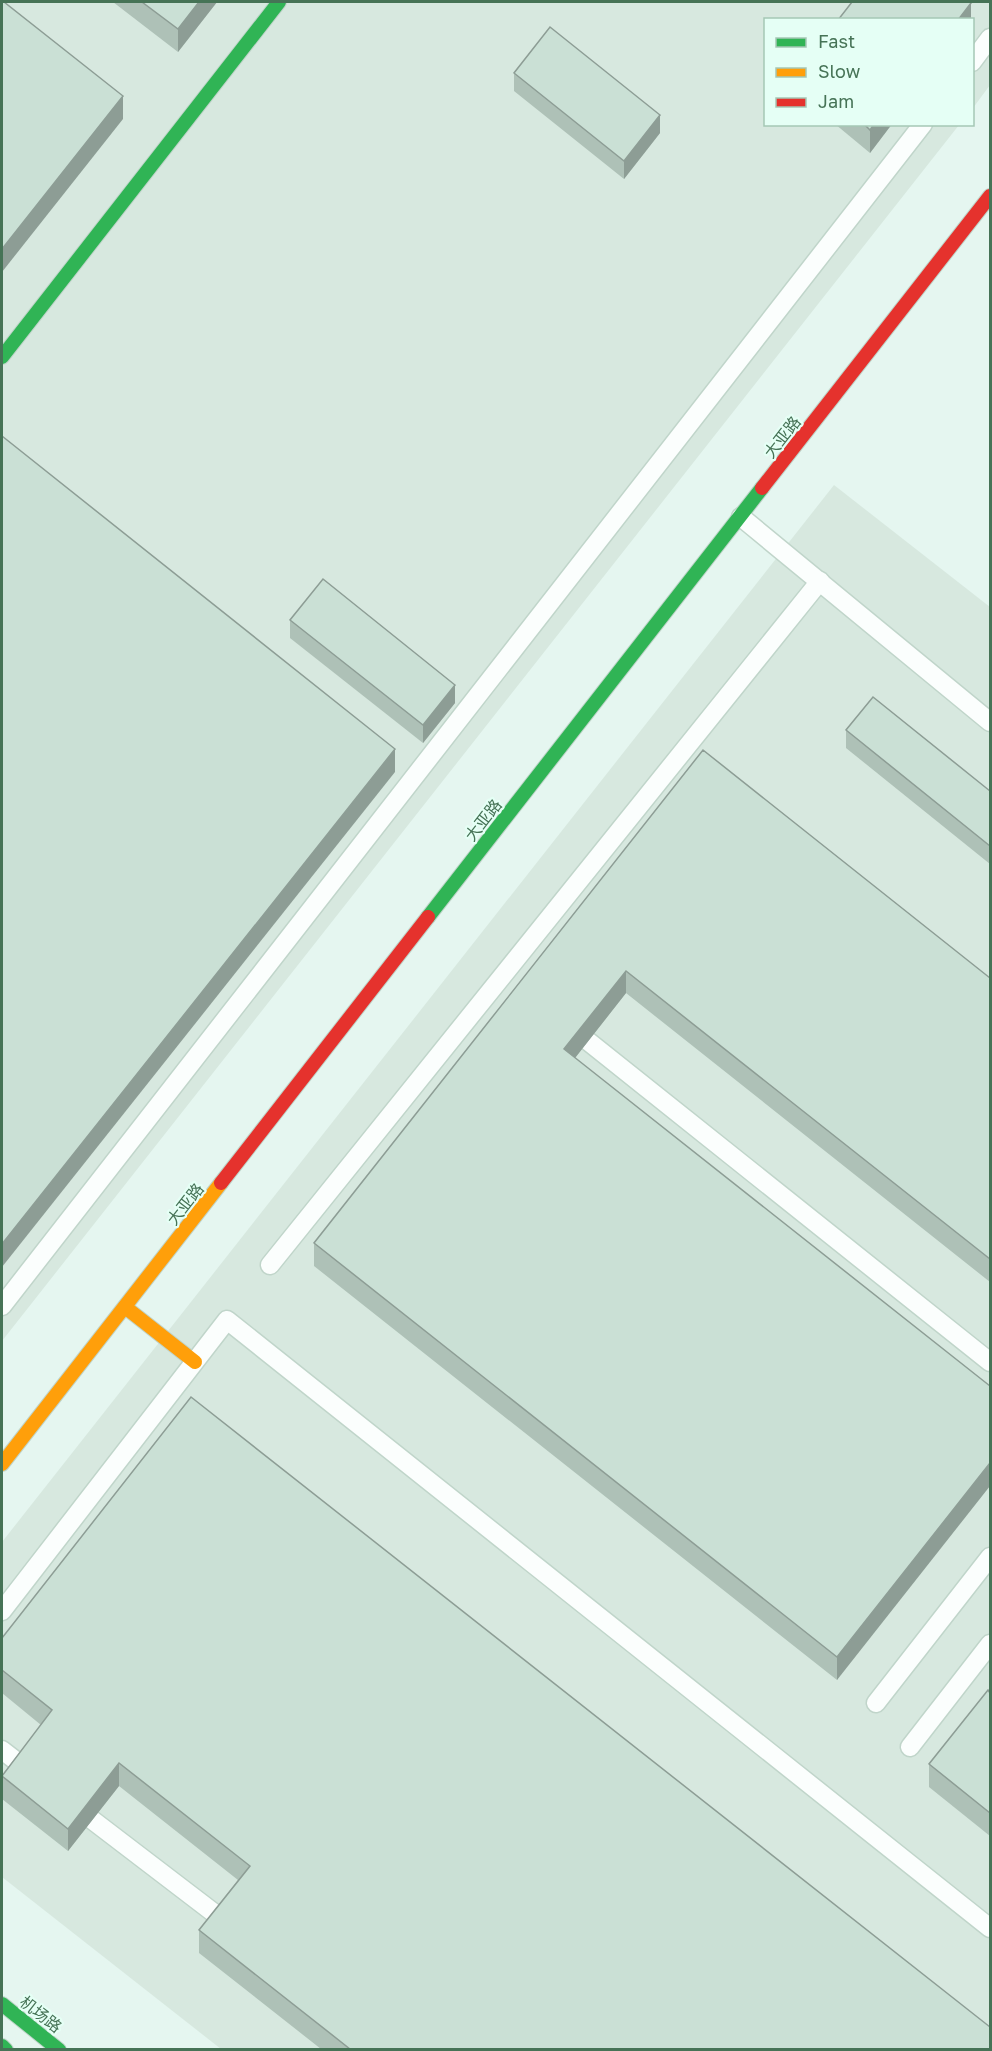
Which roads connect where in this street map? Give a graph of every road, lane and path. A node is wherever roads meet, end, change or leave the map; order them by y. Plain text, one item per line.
1 (279, 2) edge
2 (990, 38) edge
3 (974, 59) edge
4 (921, 126) edge
5 (990, 196) edge
6 (2, 357) edge
7 (741, 517) junction
8 (820, 581) junction
9 (990, 722) edge
10 (551, 1011) edge
11 (270, 1265) dead end
12 (2, 1306) edge
13 (125, 1307) junction
14 (195, 1362) junction
15 (990, 1362) edge
16 (2, 1464) edge
17 (990, 1557) edge
18 (2, 1611) edge
19 (990, 1644) edge
20 (876, 1703) dead end
21 (910, 1747) dead end
22 (2, 1750) edge
23 (990, 1928) edge
24 (248, 1940) edge
25 (2, 2004) edge
26 (2, 2046) edge
27 (6, 2049) edge
28 (59, 2049) edge

1 - 6 street
2 - 3 lane
4 - 12 lane
5 - 7 street, 大亚路
7 - 8 lane
7 - 13 street, 大亚路
8 - 9 lane
8 - 11 lane
10 - 15 lane
13 - 14 street
13 - 16 street, 大亚路
14 - 18 lane
14 - 23 lane
17 - 20 lane
19 - 21 lane
22 - 24 lane
25 - 28 street, 机场路
26 - 27 street

